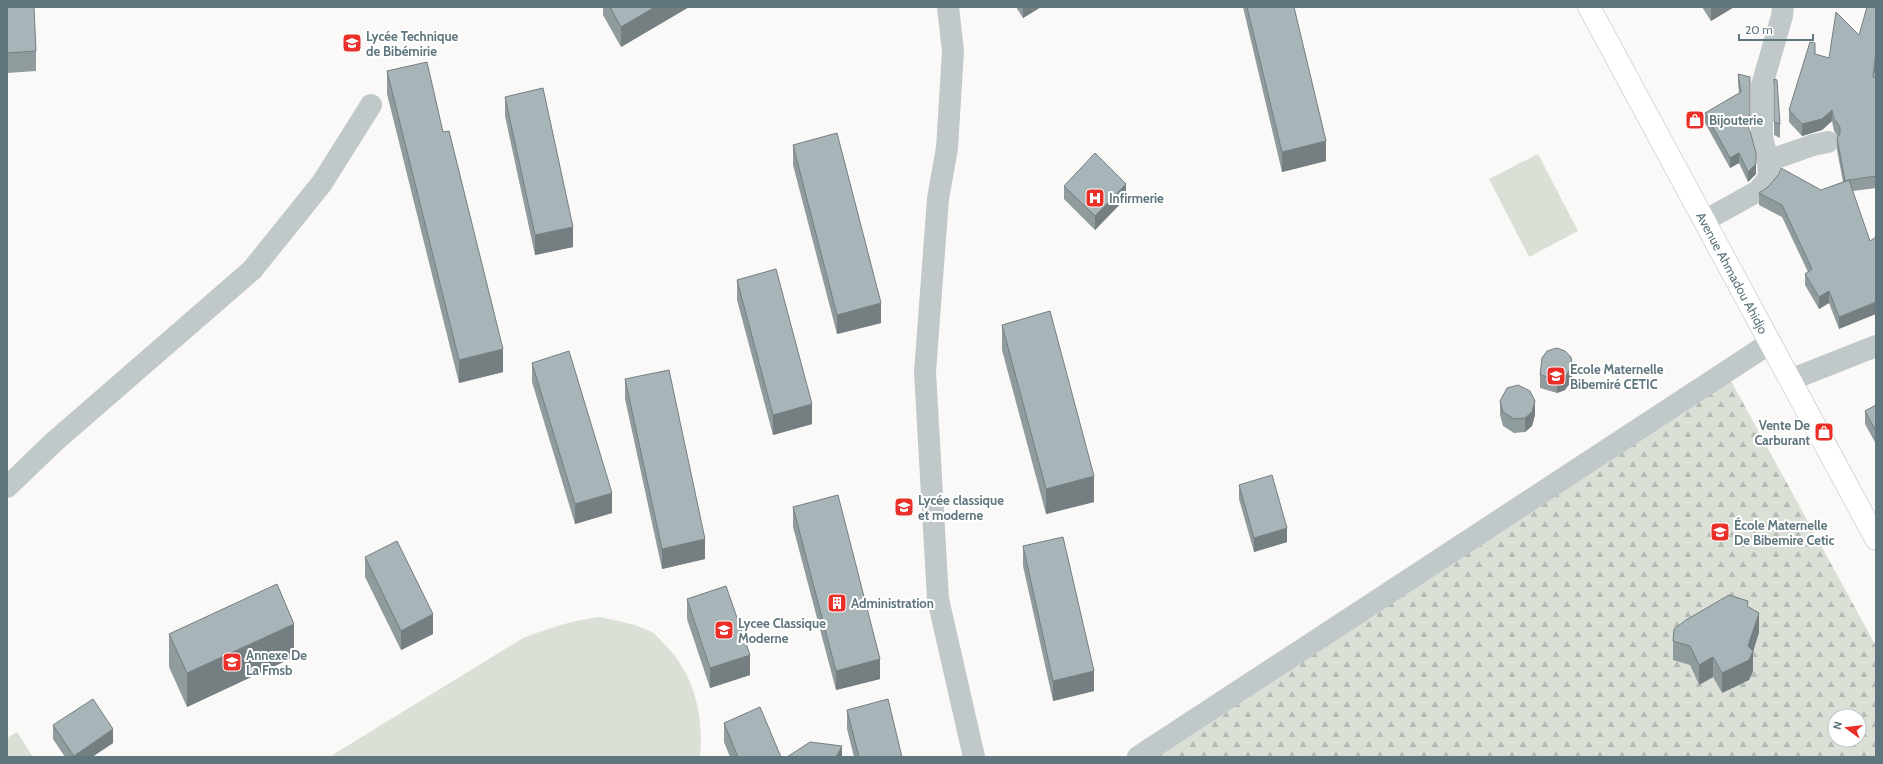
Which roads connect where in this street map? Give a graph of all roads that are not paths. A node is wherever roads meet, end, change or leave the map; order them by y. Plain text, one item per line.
1 (948, 7) edge
2 (1589, 7) edge
3 (1783, 7) edge
4 (370, 106) dead end
5 (1828, 142) dead end
6 (1768, 161) junction
7 (1704, 221) junction
8 (1770, 343) junction
9 (1876, 346) edge
10 (1790, 380) junction
11 (7, 487) edge
12 (1876, 539) edge
13 (974, 757) edge
14 (1138, 757) edge

1 - 13 street
2 - 7 main road, Avenue Ahmadou Ahidjo
3 - 6 street
4 - 11 street
5 - 6 street
6 - 7 street
7 - 8 main road, Avenue Ahmadou Ahidjo
8 - 10 main road, Avenue Ahmadou Ahidjo
8 - 14 street
9 - 10 street
10 - 12 main road, Avenue Ahmadou Ahidjo

